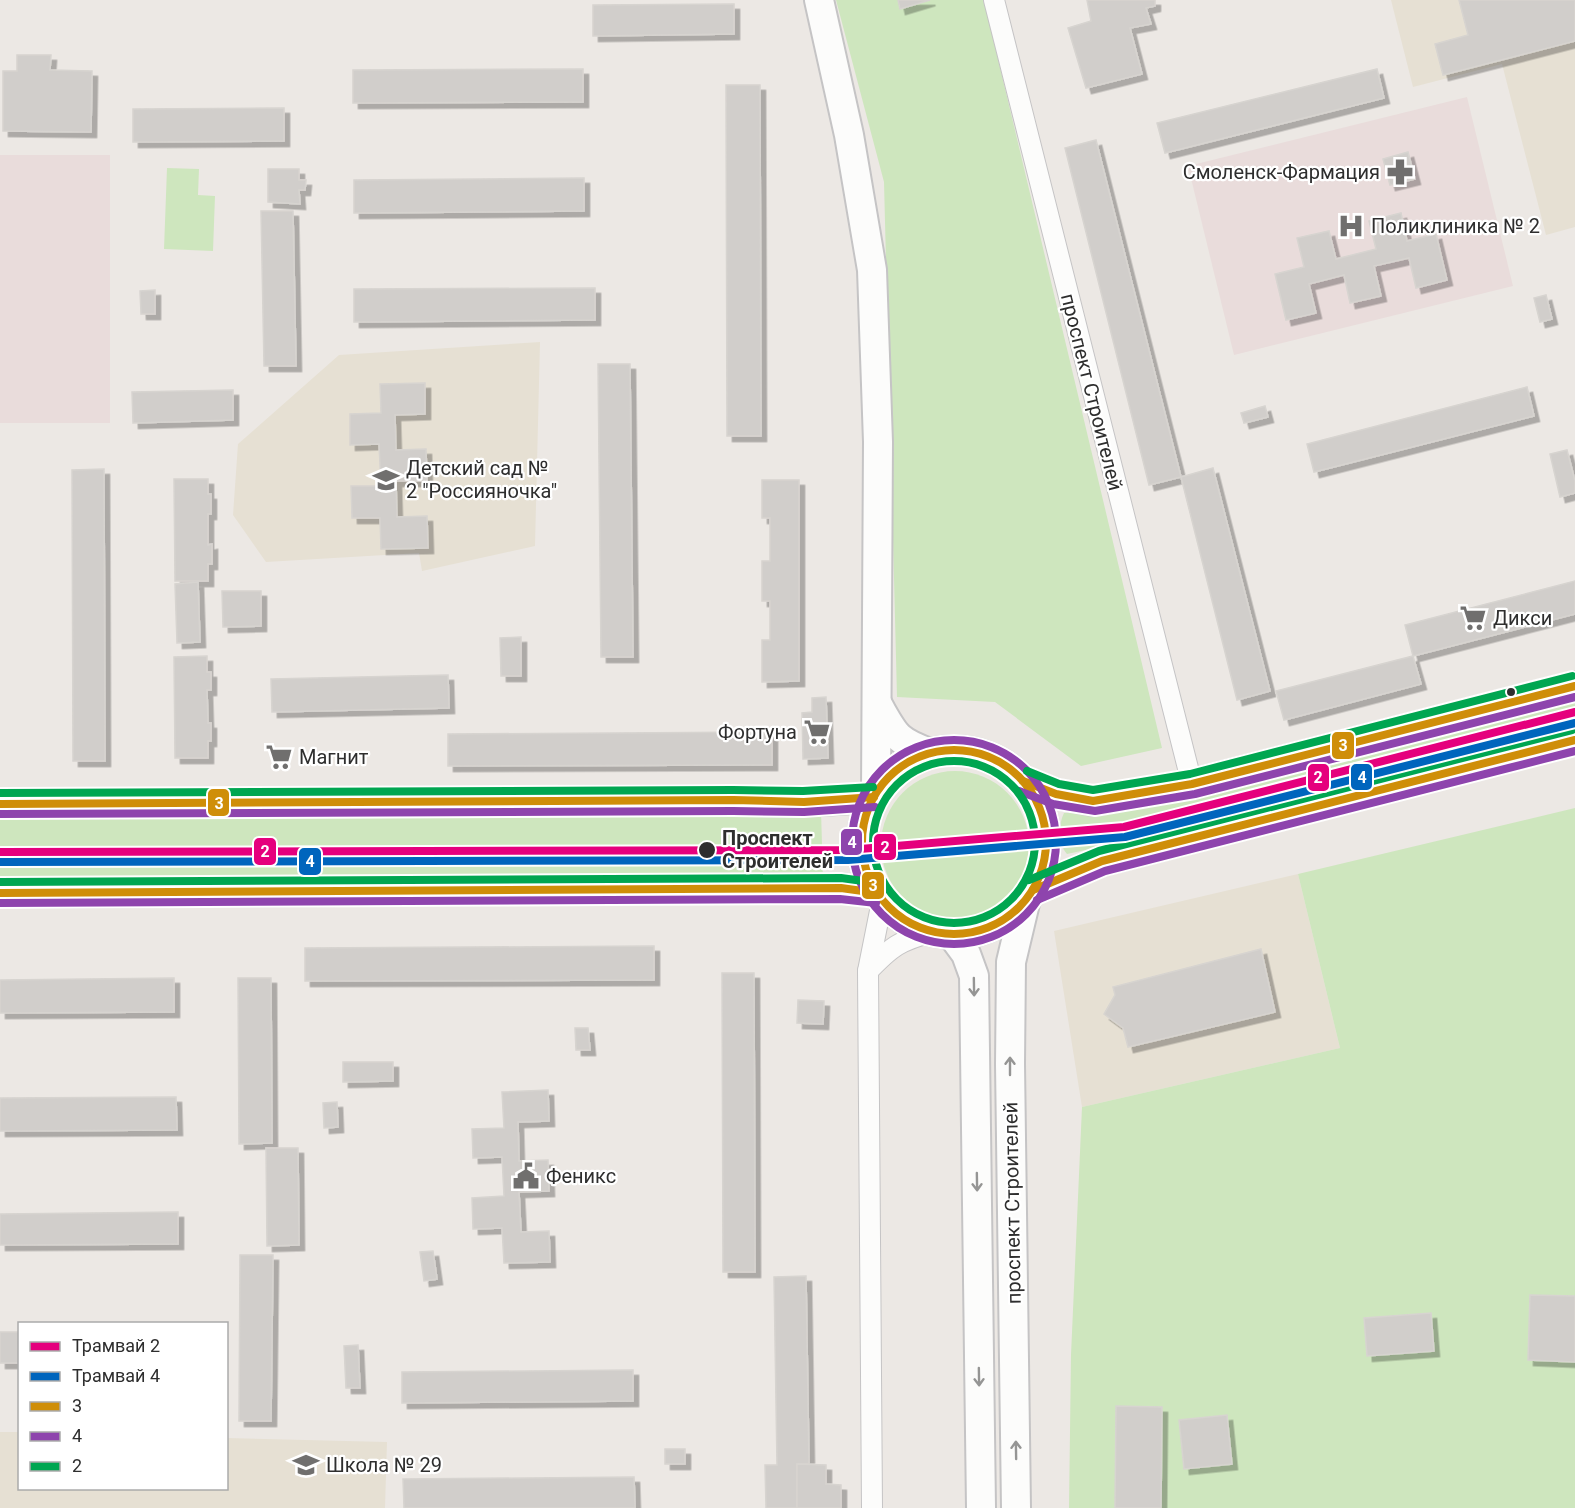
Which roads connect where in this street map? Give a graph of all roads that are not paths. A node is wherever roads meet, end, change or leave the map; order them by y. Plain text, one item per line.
1 (819, 0) edge
2 (994, 0) edge
3 (1575, 686) edge
4 (878, 705) junction
5 (1575, 740) edge
6 (930, 753) junction
7 (1023, 781) junction
8 (1192, 784) junction
9 (875, 795) junction
10 (0, 804) edge
11 (0, 893) edge
12 (1030, 895) junction
13 (879, 897) junction
14 (943, 934) junction
15 (868, 971) junction
16 (872, 1508) edge
17 (981, 1508) edge
18 (1016, 1508) edge

1 - 4 main road
2 - 8 street, проспект Строителей
3 - 8 main road
4 - 6 main road
4 - 9 main road
5 - 12 main road
6 - 7 main road
6 - 9 main road
7 - 8 main road
7 - 12 main road
9 - 10 main road
9 - 13 main road
11 - 13 main road
12 - 14 main road
18 -> 12 main road, проспект Строителей
13 - 14 main road
13 - 15 street
14 - 15 street
14 -> 17 main road, проспект Строителей
15 - 16 street

